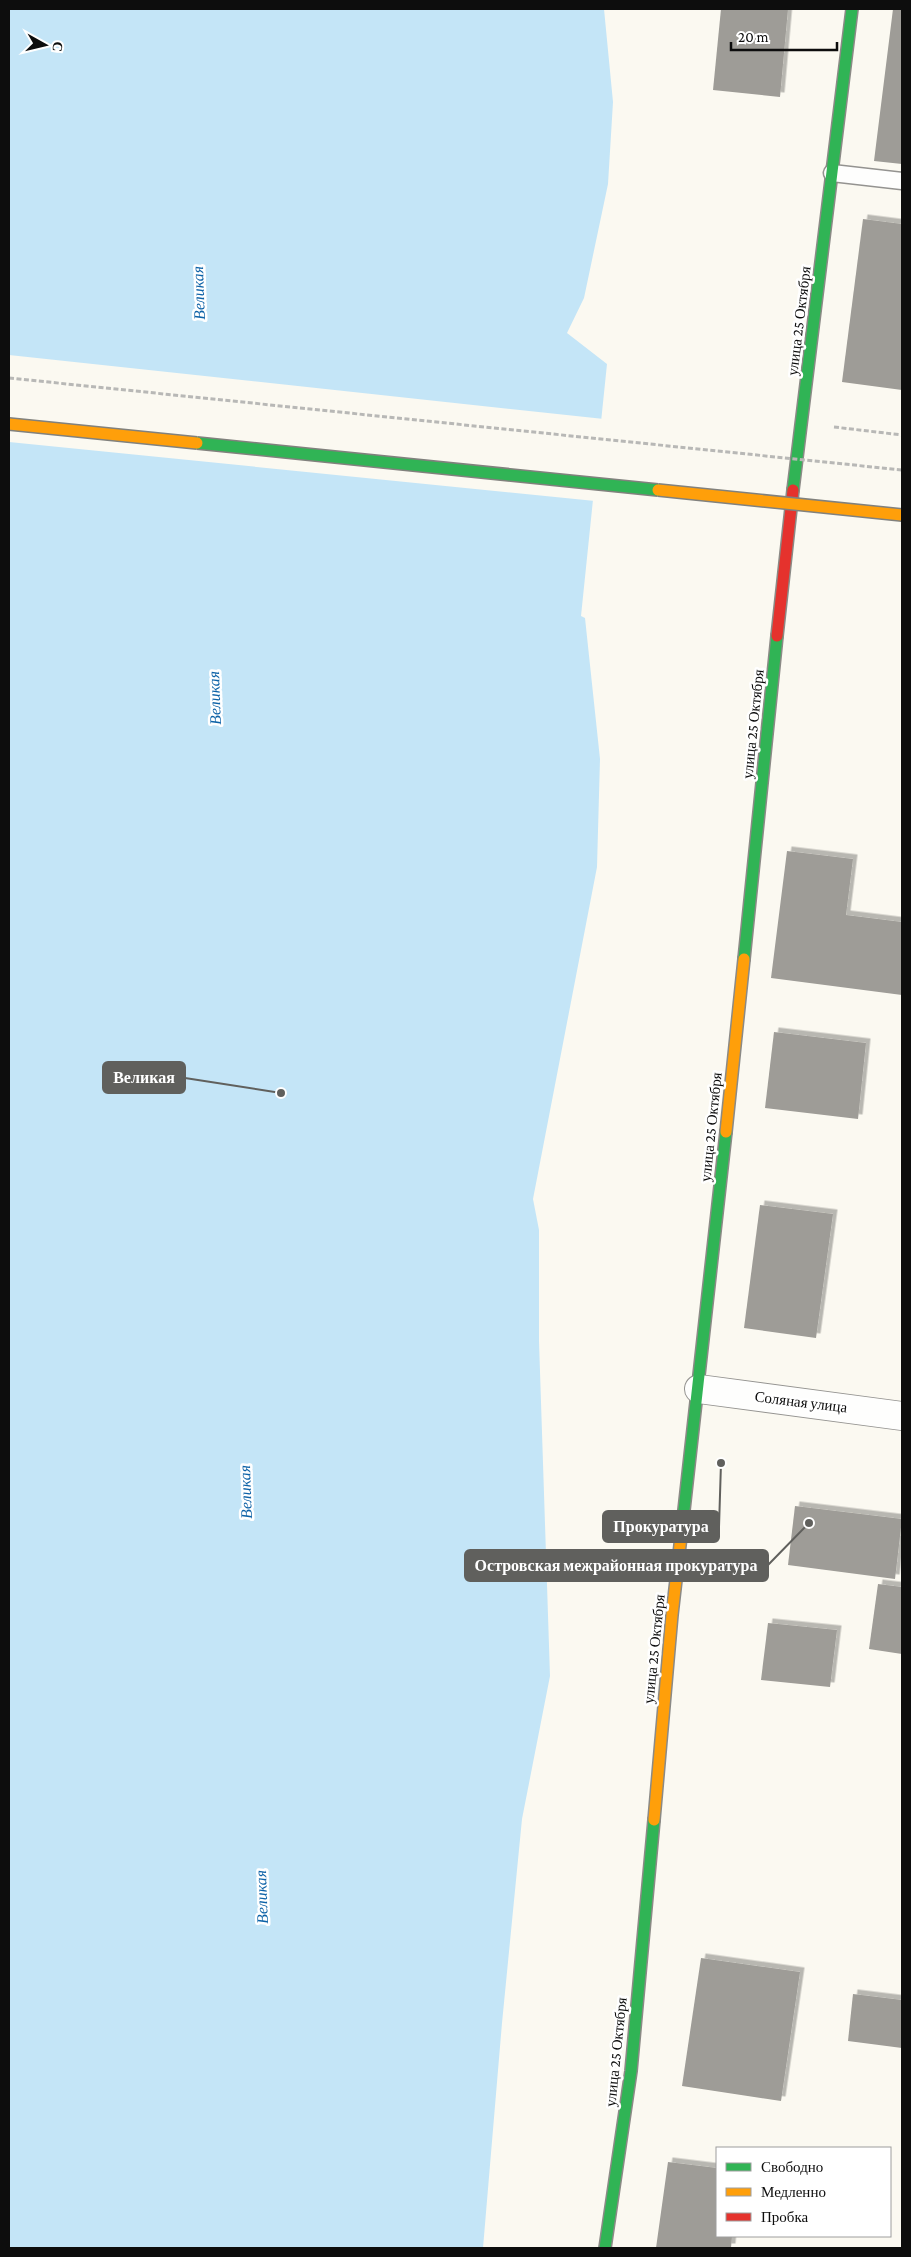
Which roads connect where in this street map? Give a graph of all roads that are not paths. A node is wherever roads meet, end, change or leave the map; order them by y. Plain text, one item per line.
1 (852, 9) edge
2 (832, 173) junction
3 (902, 181) edge
4 (9, 424) edge
5 (902, 515) edge
6 (699, 1389) junction
7 (902, 1416) edge
8 (605, 2248) edge

1 - 2 main road, улица 25 Октября
2 - 3 lane
2 - 6 main road, улица 25 Октября
4 - 5 main road, bridge
6 - 7 street, Соляная улица
6 - 8 main road, улица 25 Октября

